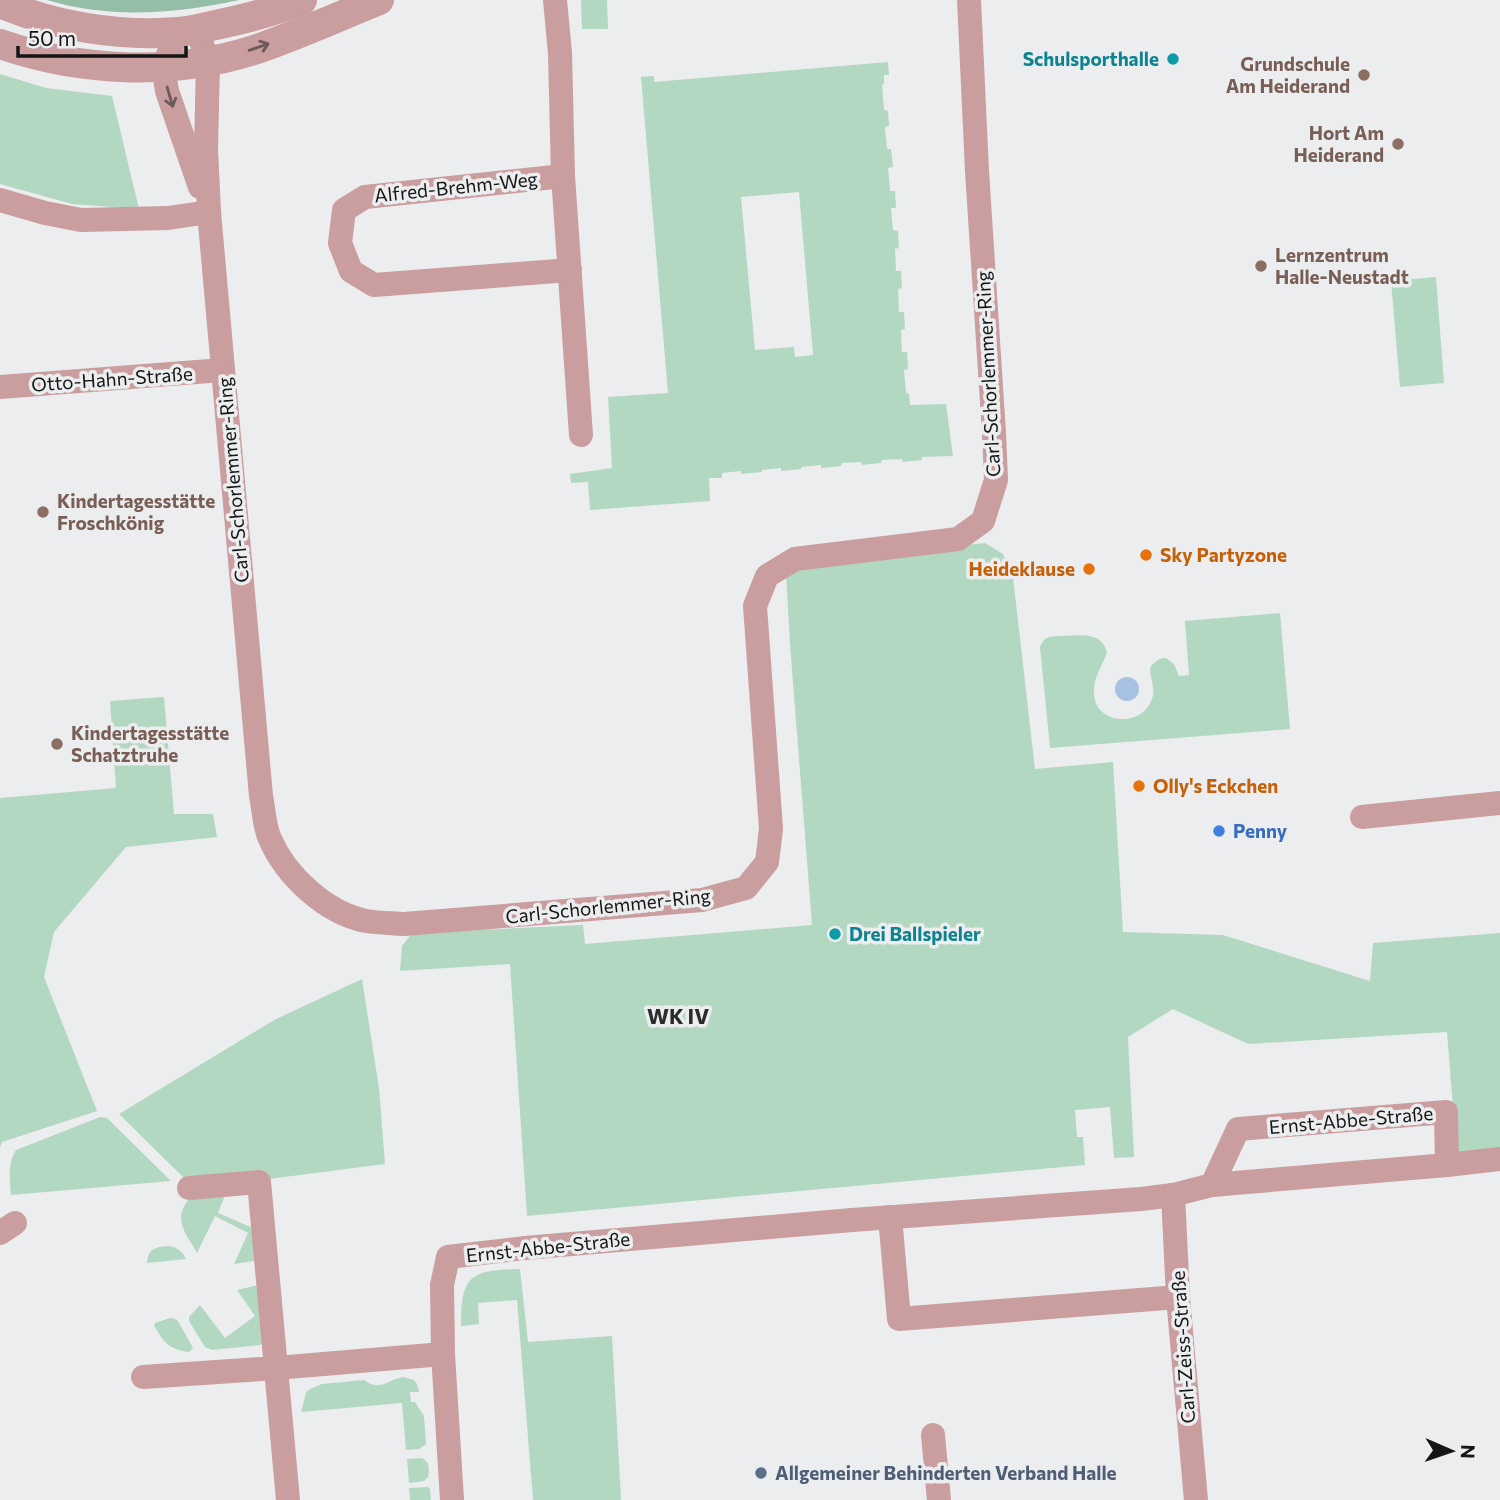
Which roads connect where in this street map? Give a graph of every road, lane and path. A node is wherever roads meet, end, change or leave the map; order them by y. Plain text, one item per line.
1 (302, 0) edge
2 (379, 0) edge
3 (555, 0) edge
4 (969, 0) edge
5 (0, 3) edge
6 (187, 31) junction
7 (0, 44) edge
8 (208, 61) junction
9 (163, 66) junction
10 (563, 176) junction
11 (0, 200) edge
12 (209, 212) junction
13 (570, 270) junction
14 (223, 370) junction
15 (0, 387) edge
16 (581, 435) dead end
17 (1500, 803) edge
18 (1362, 817) dead end
19 (1500, 1159) edge
20 (1447, 1165) junction
21 (1212, 1185) junction
22 (189, 1188) dead end
23 (1173, 1195) junction
24 (890, 1217) junction
25 (1178, 1297) junction
26 (443, 1354) junction
27 (276, 1368) junction
28 (143, 1377) dead end
29 (933, 1435) dead end
30 (288, 1500) edge
31 (452, 1500) edge
32 (939, 1500) edge
33 (1196, 1500) edge

1 - 6 street
8 -> 2 street
3 - 10 street, Alfred-Brehm-Weg
4 - 14 street, Carl-Schorlemmer-Ring
5 - 6 street
6 - 8 street, Carl-Schorlemmer-Ring
6 - 9 street
7 - 9 street
8 - 9 street
8 - 12 street, Carl-Schorlemmer-Ring
9 -> 12 street, Carl-Schorlemmer-Ring
10 - 13 street, Alfred-Brehm-Weg
10 - 13 street, Alfred-Brehm-Weg
11 - 12 street
12 - 14 street, Carl-Schorlemmer-Ring
13 - 16 street, Alfred-Brehm-Weg
14 - 15 street, Otto-Hahn-Straße
17 - 18 street
19 - 20 street
20 - 21 street, Ernst-Abbe-Straße
20 - 21 street, Ernst-Abbe-Straße
21 - 23 street, Ernst-Abbe-Straße
22 - 27 street
23 - 24 street, Ernst-Abbe-Straße
23 - 25 street, Carl-Zeiss-Straße
24 - 25 street
24 - 26 street, Ernst-Abbe-Straße
25 - 33 street, Carl-Zeiss-Straße
26 - 27 street
26 - 31 street, Ernst-Abbe-Straße
27 - 28 street
27 - 30 street
29 - 32 street

